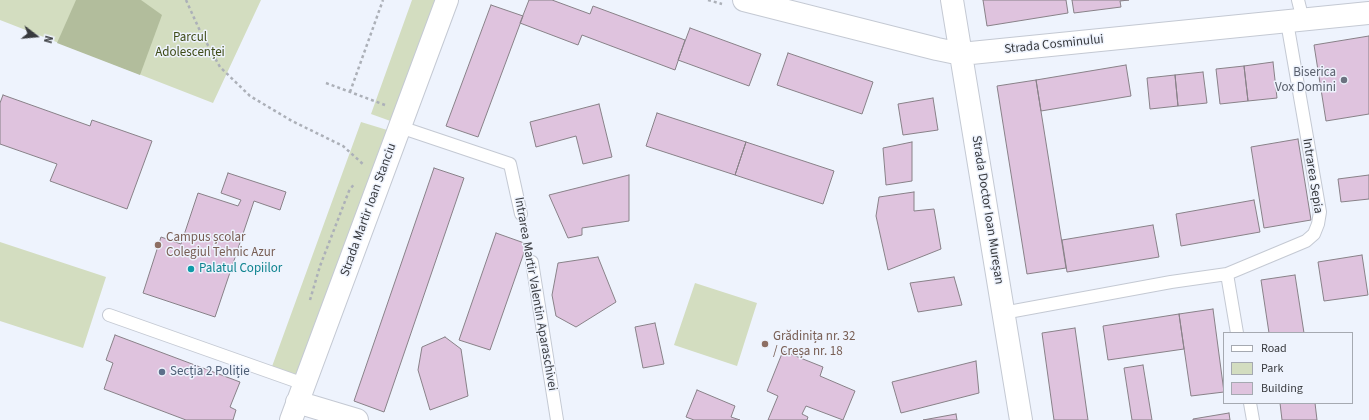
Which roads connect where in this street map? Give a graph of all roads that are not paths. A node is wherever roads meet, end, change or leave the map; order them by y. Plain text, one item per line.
1 (447, 0) edge
2 (744, 0) edge
3 (952, 0) edge
4 (1369, 13) edge
5 (1296, 14) edge
6 (961, 54) junction
7 (400, 127) junction
8 (521, 214) road end
9 (532, 262) road end
10 (1227, 274) junction
11 (1003, 313) junction
12 (109, 315) dead end
13 (1237, 332) edge
14 (297, 402) edge
15 (1250, 404) edge
16 (357, 420) edge
17 (558, 420) edge
18 (1021, 420) edge
19 (1253, 420) edge

1 - 7 street, Strada Martir Ioan Stanciu
2 - 6 street, Strada Cosminului
3 - 6 street, Strada Doctor Ioan Mureșan
4 - 5 street, Strada Cosminului
5 - 6 street, Strada Cosminului
5 - 10 lane, Intrarea Sepia
6 - 11 street, Strada Doctor Ioan Mureșan
7 - 8 lane, Intrarea Martir Valentin Aparaschivei
7 - 14 street, Strada Martir Ioan Stanciu
9 - 17 lane, Intrarea Martir Valentin Aparaschivei
10 - 11 lane, Intrarea Sepia
10 - 13 lane
11 - 18 street, Strada Doctor Ioan Mureșan
12 - 14 lane
14 - 16 street
15 - 19 lane

